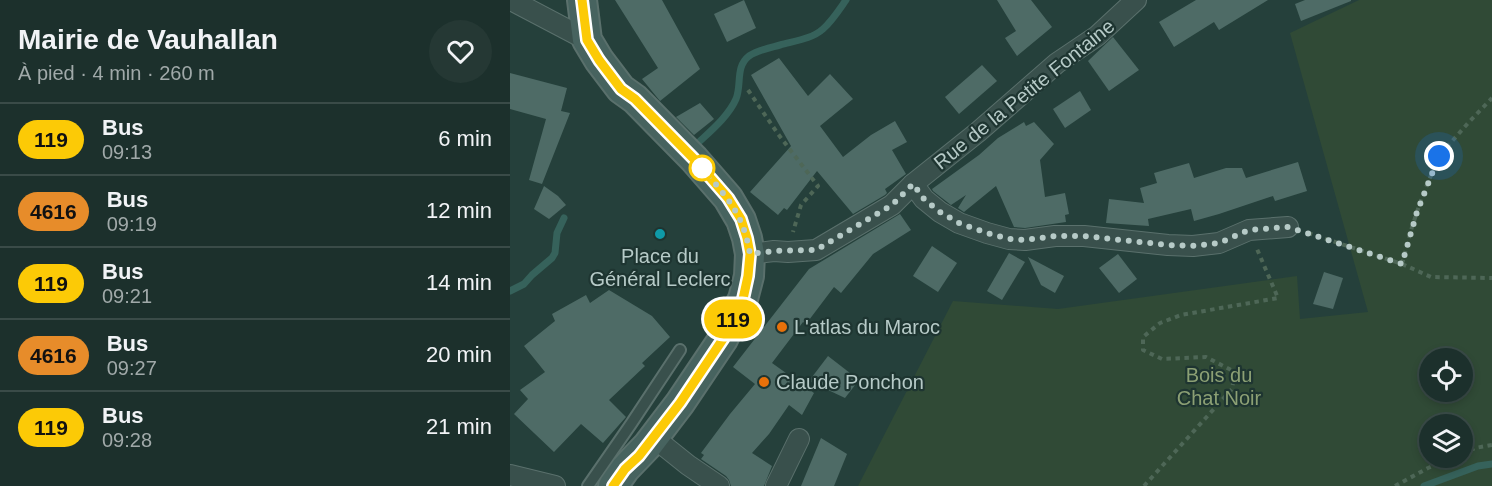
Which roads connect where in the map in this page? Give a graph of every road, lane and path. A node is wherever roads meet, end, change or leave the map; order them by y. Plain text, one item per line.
1 (511, 0) edge
2 (582, 0) edge
3 (1136, 0) edge
4 (587, 40) junction
5 (748, 90) dead end
6 (1492, 98) edge
7 (913, 184) junction
8 (1288, 227) joint
9 (1249, 230) junction
10 (788, 252) junction
11 (750, 254) junction
12 (1402, 264) junction
13 (1492, 278) edge
14 (680, 350) dead end
15 (653, 437) junction
16 (799, 438) dead end
17 (1492, 445) edge
18 (1473, 449) edge
19 (1428, 468) edge
20 (510, 475) edge
21 (1397, 485) edge
22 (555, 486) edge
23 (588, 486) edge
24 (613, 486) edge
25 (719, 486) edge
26 (776, 486) edge
27 (1144, 486) edge

1 - 4 street
2 - 4 main road
3 - 7 street, Rue de la Petite Fontaine
4 - 11 main road
5 - 10 path
6 - 12 path
7 - 9 street
7 - 10 street, Rue de la Petite Fontaine
8 - 9 street
8 - 12 path
9 - 27 path
10 - 11 street, Rue de la Petite Fontaine
11 - 15 main road
12 - 13 path
14 - 23 lane
15 - 24 main road
15 - 25 street
16 - 26 street
17 - 18 path
19 - 21 path
20 - 22 street

